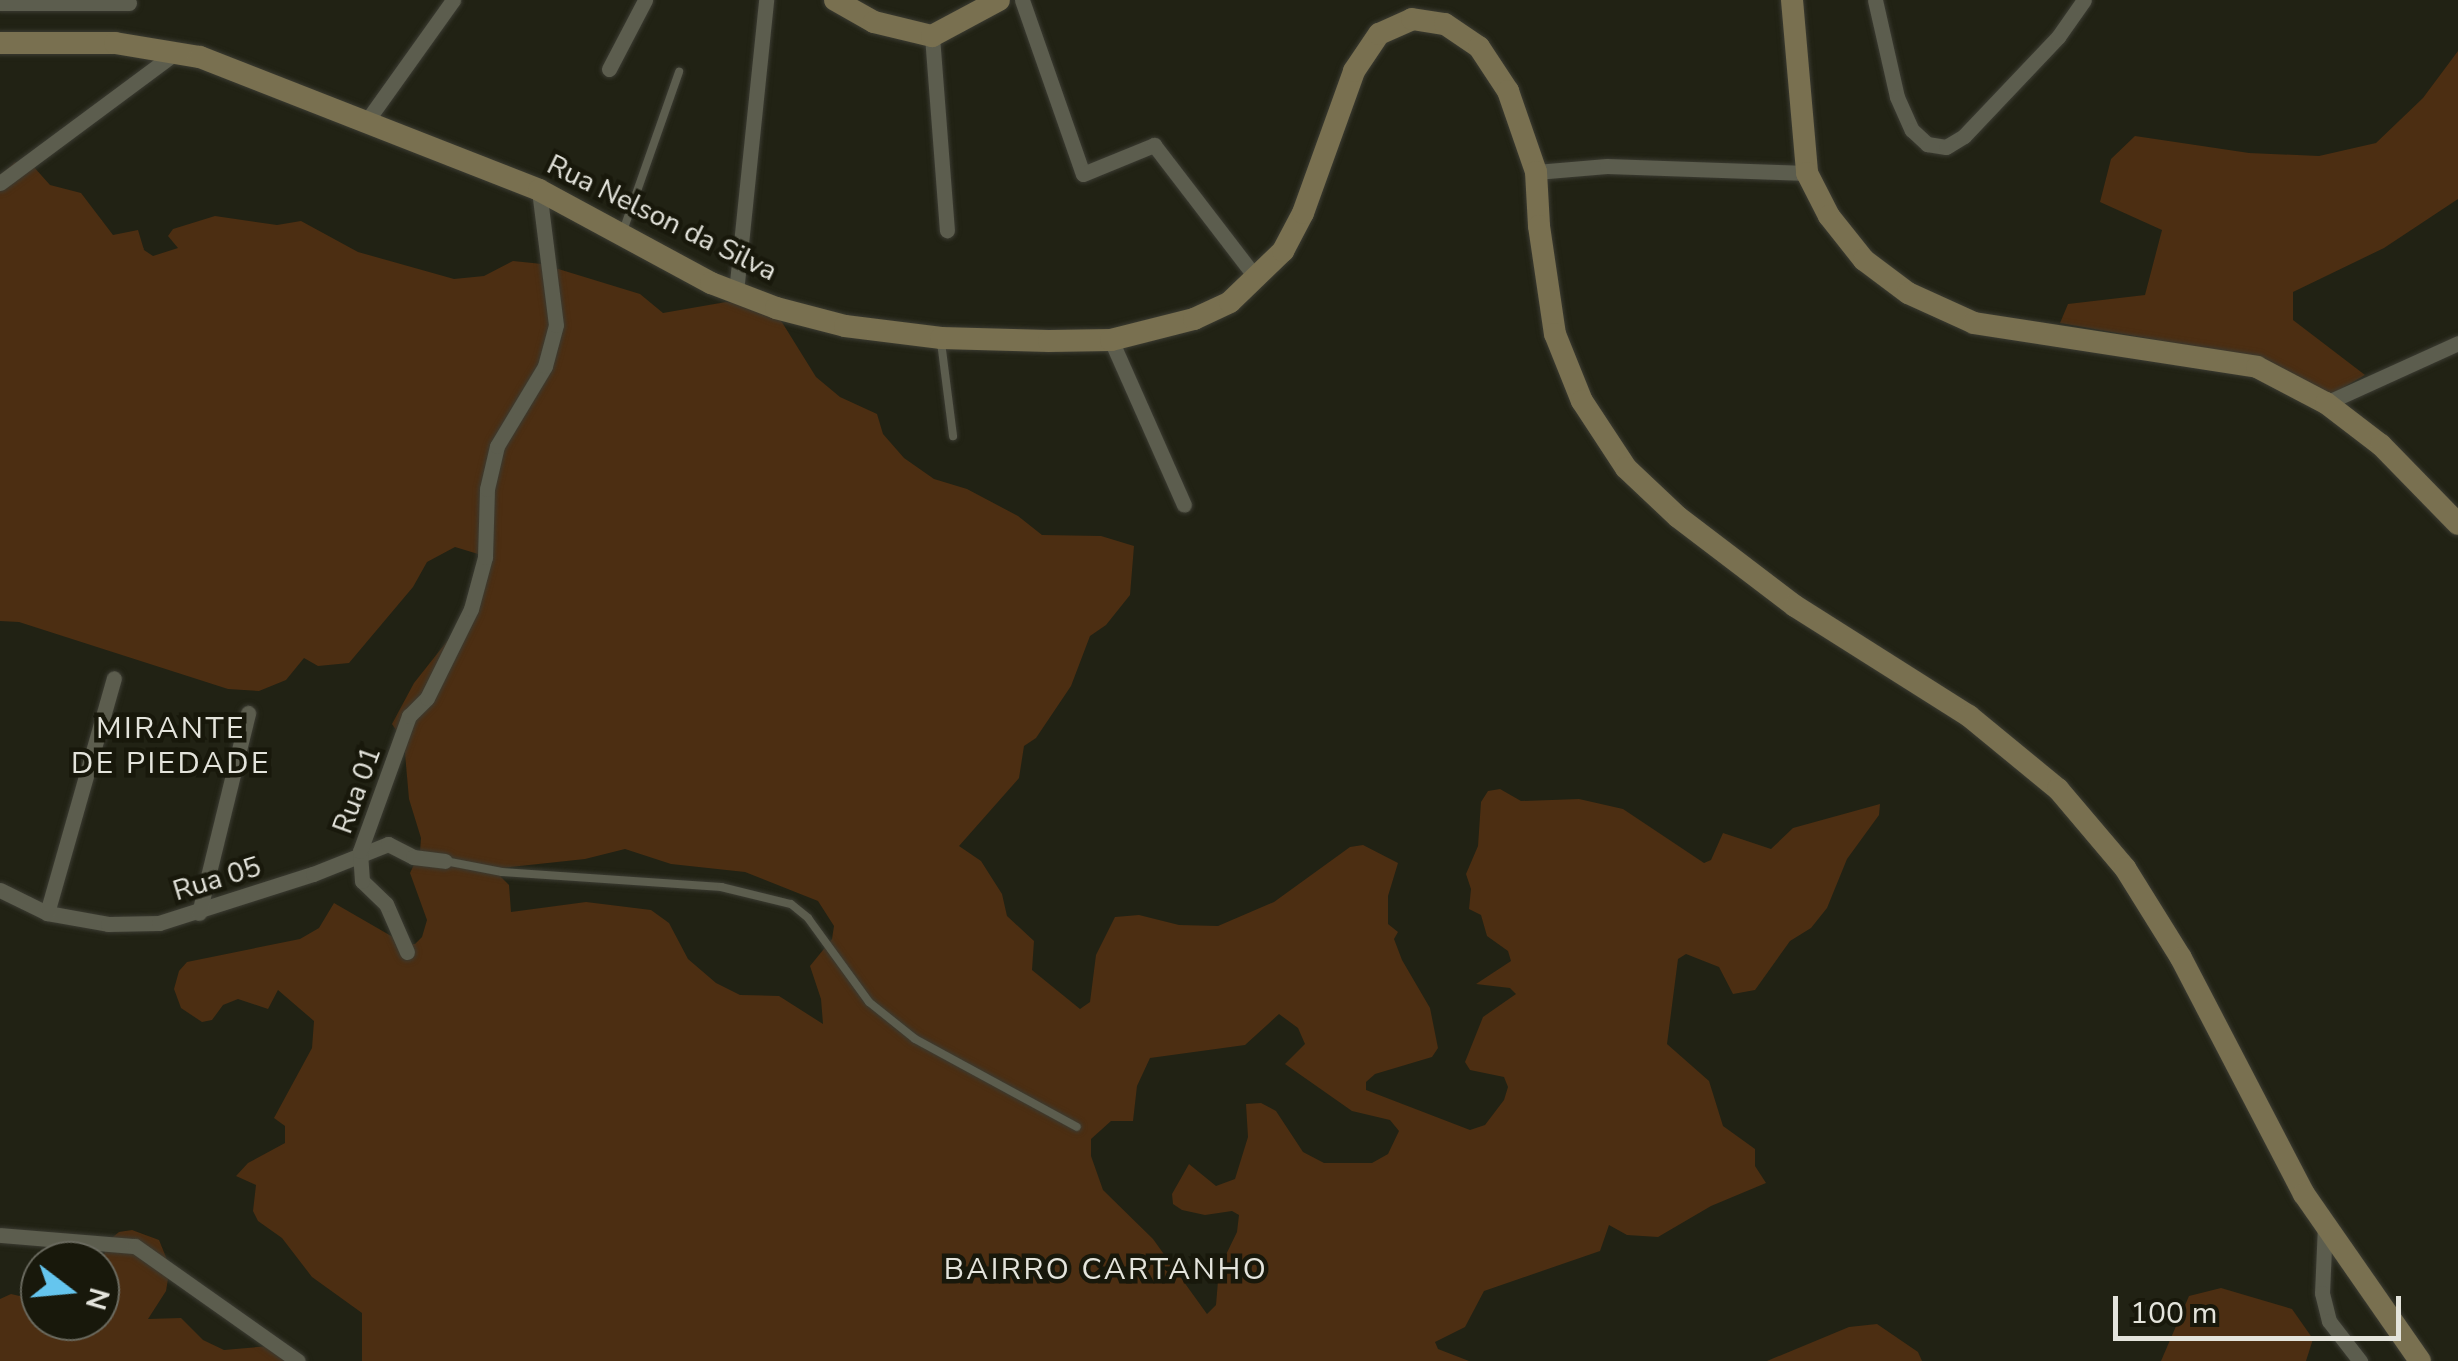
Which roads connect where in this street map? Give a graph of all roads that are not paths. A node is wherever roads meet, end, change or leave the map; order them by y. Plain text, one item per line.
1 (452, 0) edge
2 (645, 0) edge
3 (766, 0) edge
4 (835, 0) edge
5 (999, 0) edge
6 (1022, 0) edge
7 (1792, 0) edge
8 (1875, 0) edge
9 (2084, 0) edge
10 (0, 3) edge
11 (130, 3) dead end
12 (932, 36) junction
13 (0, 42) edge
14 (175, 53) junction
15 (609, 69) dead end
16 (679, 72) dead end
17 (366, 122) junction
18 (1536, 172) junction
19 (1807, 173) junction
20 (0, 182) edge
21 (539, 190) junction
22 (947, 230) dead end
23 (621, 236) junction
24 (1257, 279) junction
25 (736, 292) junction
26 (941, 338) junction
27 (1111, 340) junction
28 (2458, 343) edge
29 (2326, 403) junction
30 (954, 436) dead end
31 (1184, 505) dead end
32 (2458, 524) edge
33 (114, 678) dead end
34 (248, 713) dead end
35 (360, 851) junction
36 (444, 862) joint
37 (0, 890) edge
38 (47, 913) junction
39 (200, 913) junction
40 (407, 952) dead end
41 (1078, 1126) dead end
42 (2326, 1225) junction
43 (0, 1235) edge
44 (298, 1361) edge
45 (2360, 1361) edge
46 (2420, 1361) edge

1 - 17 street
2 - 15 street
3 - 25 street
4 - 12 street
5 - 12 street
6 - 24 street
7 - 19 street
8 - 9 street
10 - 11 street
12 - 22 street
13 - 14 street, Rua Nelson da Silva
14 - 17 street, Rua Nelson da Silva
14 - 20 street
16 - 23 lane
17 - 21 street, Rua Nelson da Silva
18 - 19 street
18 - 24 street, Rua Nelson da Silva
18 - 42 street, Rua Nelson da Silva
19 - 29 street
21 - 23 street, Rua Nelson da Silva
21 - 35 street, Rua 01
23 - 25 street, Rua Nelson da Silva
24 - 27 street, Rua Nelson da Silva
25 - 26 street, Rua Nelson da Silva
26 - 27 street, Rua Nelson da Silva
26 - 30 lane
27 - 31 street
28 - 29 street
29 - 32 street
33 - 38 street
34 - 39 street
35 - 36 street, Rua 05
35 - 39 street, Rua 05
35 - 40 street, Rua 01
36 - 41 lane
37 - 38 street, Rua 05
38 - 39 street, Rua 05
42 - 45 street
42 - 46 street, Rua Nelson da Silva
43 - 44 street

